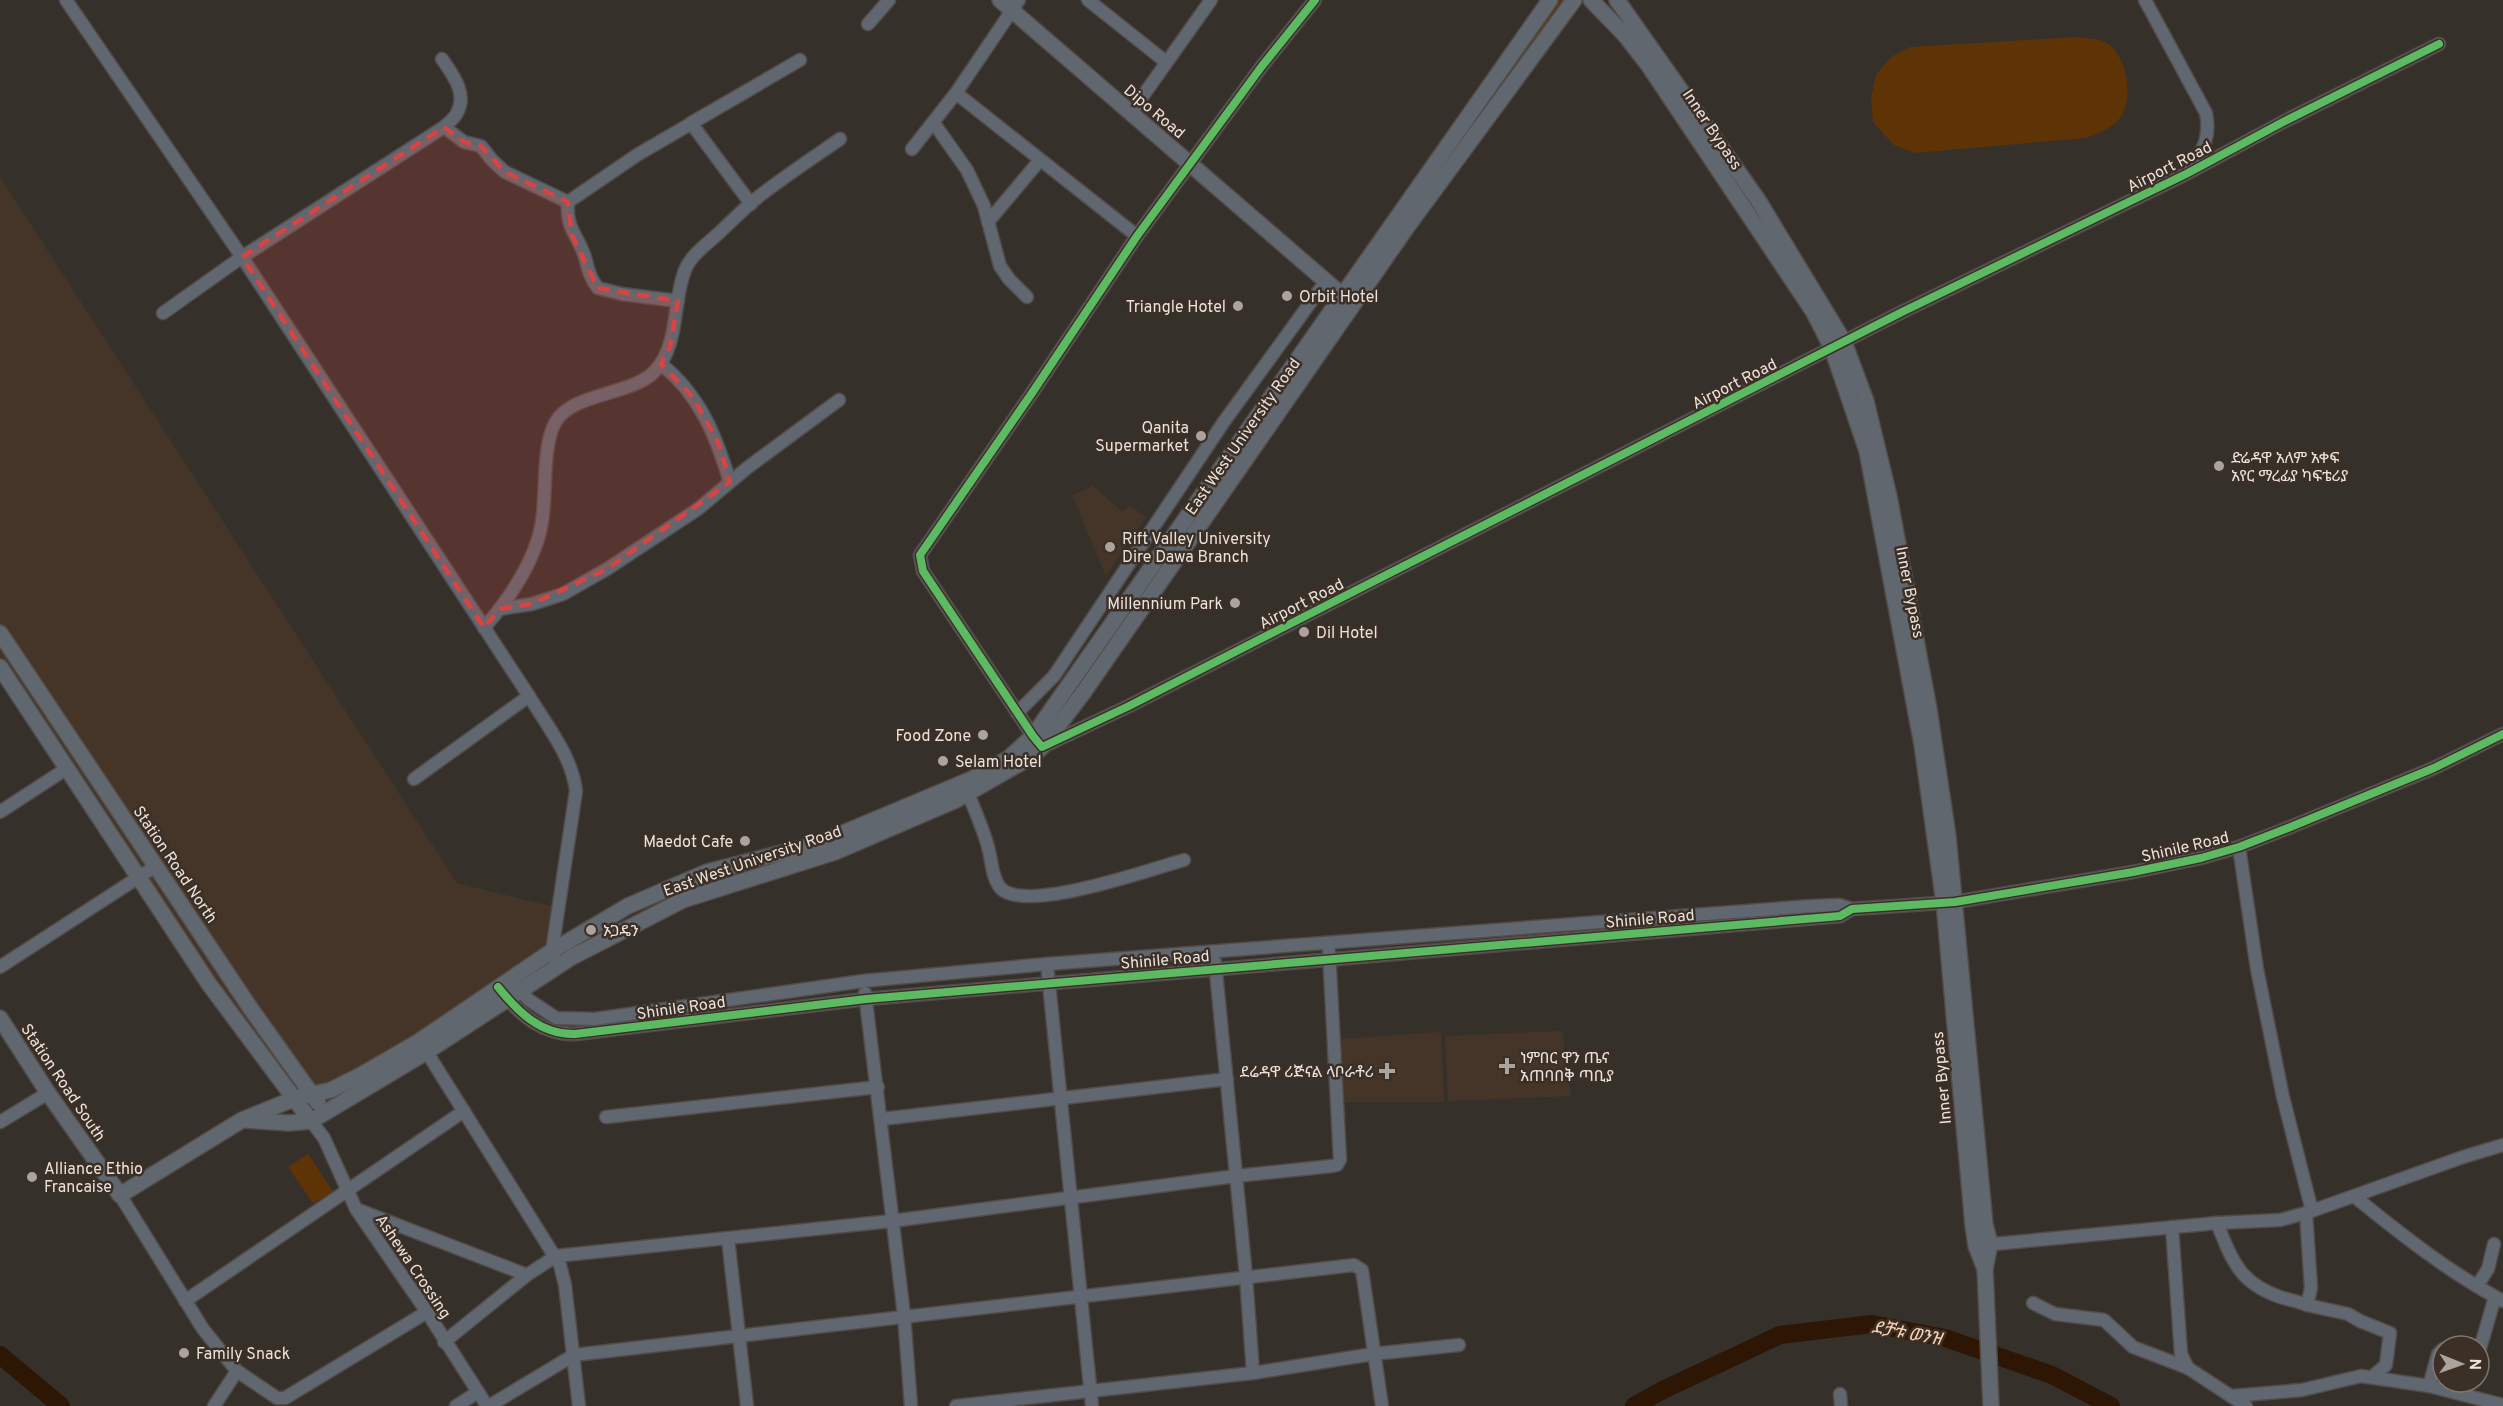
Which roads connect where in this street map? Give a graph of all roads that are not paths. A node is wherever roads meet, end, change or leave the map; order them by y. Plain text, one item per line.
1 (889, 0) edge
2 (1000, 0) edge
3 (1088, 0) edge
4 (1315, 0) edge
5 (1550, 0) edge
6 (1574, 0) edge
7 (1591, 0) edge
8 (1617, 0) edge
9 (2145, 0) edge
10 (67, 1) edge
11 (1208, 1) edge
12 (1016, 5) edge
13 (868, 24) dead end
14 (2439, 44) dead end
15 (442, 59) dead end
16 (1166, 62) junction
17 (956, 93) junction
18 (1130, 114) junction
19 (933, 122) junction
20 (691, 123) junction
21 (444, 127) junction
22 (840, 139) dead end
23 (912, 149) dead end
24 (1040, 160) junction
25 (1191, 165) junction
26 (2186, 174) junction
27 (568, 202) junction
28 (751, 204) junction
29 (988, 222) junction
30 (1137, 236) junction
31 (242, 257) junction
32 (1326, 281) junction
33 (1027, 297) dead end
34 (1348, 300) junction
35 (678, 301) junction
36 (162, 313) dead end
37 (1838, 345) junction
38 (661, 364) junction
39 (1270, 397) junction
40 (839, 400) dead end
41 (1284, 407) junction
42 (730, 482) junction
43 (500, 609) junction
44 (484, 628) junction
45 (0, 633) edge
46 (0, 667) edge
47 (529, 696) junction
48 (1017, 713) junction
49 (2503, 734) edge
50 (1037, 741) junction
51 (66, 769) junction
52 (414, 779) dead end
53 (966, 788) junction
54 (0, 812) edge
55 (2239, 847) junction
56 (1184, 860) dead end
57 (156, 866) junction
58 (140, 878) junction
59 (658, 893) junction
60 (1949, 902) junction
61 (665, 909) junction
62 (1852, 909) junction
63 (1328, 942) junction
64 (552, 951) junction
65 (1213, 951) junction
66 (1330, 959) junction
67 (1047, 964) junction
68 (0, 967) edge
69 (555, 968) junction
70 (1216, 969) junction
71 (863, 981) junction
72 (1048, 982) junction
73 (509, 989) junction
74 (866, 999) junction
75 (0, 1018) edge
76 (423, 1047) junction
77 (1227, 1079) junction
78 (878, 1087) junction
79 (48, 1093) junction
80 (314, 1096) junction
81 (1060, 1097) junction
82 (296, 1098) junction
83 (464, 1111) junction
84 (606, 1117) dead end
85 (317, 1118) junction
86 (882, 1119) junction
87 (242, 1120) junction
88 (0, 1122) edge
89 (2503, 1145) edge
90 (1236, 1176) junction
91 (347, 1191) junction
92 (120, 1195) junction
93 (2355, 1197) junction
94 (1069, 1198) junction
95 (356, 1209) junction
96 (2309, 1212) junction
97 (892, 1221) junction
98 (2217, 1223) junction
99 (2172, 1227) junction
100 (728, 1239) junction
101 (2494, 1244) dead end
102 (1983, 1245) junction
103 (556, 1256) junction
104 (527, 1275) junction
105 (1246, 1276) junction
106 (2477, 1286) junction
107 (1081, 1296) junction
108 (2499, 1299) edge
109 (185, 1301) junction
110 (2033, 1303) dead end
111 (2307, 1305) junction
112 (427, 1312) junction
113 (904, 1315) junction
114 (739, 1334) junction
115 (2486, 1334) edge
116 (444, 1342) junction
117 (1459, 1345) dead end
118 (2180, 1347) junction
119 (1373, 1354) junction
120 (574, 1355) junction
121 (2165, 1359) junction
122 (2188, 1368) junction
123 (237, 1371) junction
124 (1253, 1373) junction
125 (2373, 1377) junction
126 (2431, 1379) edge
127 (2429, 1386) junction
128 (478, 1392) junction
129 (1091, 1392) junction
130 (2232, 1396) junction
131 (2503, 1405) edge
132 (214, 1406) edge
133 (456, 1406) edge
134 (488, 1406) edge
135 (579, 1406) edge
136 (747, 1406) edge
137 (911, 1406) edge
138 (956, 1406) edge
139 (1092, 1406) edge
140 (1382, 1406) edge
141 (1991, 1406) edge
142 (2246, 1406) edge

1 - 13 street
2 - 12 main road, Dipo Road
3 - 16 street
4 - 25 street
5 - 34 main road, East West University Road
6 - 34 main road, East West University Road
7 - 37 main road, Inner Bypass
8 - 37 main road, Inner Bypass
9 - 26 street
10 - 31 street
11 - 16 street
12 - 17 street
12 - 18 main road, Dipo Road
14 - 26 street, Airport Road
15 - 21 street
16 - 18 street
17 - 19 street
17 - 24 street
18 - 25 main road, Dipo Road
19 - 23 street
19 - 29 street
20 - 20 street
20 - 27 street
20 - 28 street
21 - 27 street
21 - 31 street
22 - 28 street
24 - 29 street
24 - 30 street
25 - 30 street
25 - 32 main road, Dipo Road
26 - 37 street, Airport Road
27 - 35 street
28 - 35 street
29 - 33 street
30 - 48 street
31 - 36 street
31 - 44 street
32 - 34 main road, Dipo Road
32 - 48 street
34 - 39 main road, East West University Road
34 - 41 main road, East West University Road
35 - 38 street
37 - 50 street, Airport Road
37 - 60 main road, Inner Bypass
38 - 42 street
38 - 43 street
39 - 41 main road
39 - 50 main road, East West University Road
40 - 42 street
41 - 50 main road, East West University Road
42 - 43 street
43 - 44 street
44 - 47 street
45 - 57 main road, Station Road North
46 - 51 main road
47 - 52 street
47 - 64 street
48 - 50 street
49 - 55 street, Shinile Road
50 - 53 main road, East West University Road
51 - 54 street
51 - 58 main road
53 - 56 street
53 - 59 main road, East West University Road
53 - 61 main road, East West University Road
55 - 60 street, Shinile Road
55 - 96 street
57 - 58 street
57 - 80 main road, Station Road North
58 - 68 street
58 - 82 main road
59 - 61 main road
59 - 64 main road, East West University Road
60 - 62 street, Shinile Road
60 - 102 main road, Inner Bypass
61 - 69 main road, East West University Road
62 - 63 street, Shinile Road
62 - 66 street, Shinile Road
63 - 65 street, Shinile Road
63 - 66 street
64 - 69 street
64 - 73 main road, East West University Road
65 - 67 street, Shinile Road
65 - 70 street
66 - 70 street, Shinile Road
66 - 90 street
67 - 71 street, Shinile Road
67 - 72 street
69 - 73 main road, East West University Road
70 - 72 street, Shinile Road
70 - 77 street
71 - 73 street, Shinile Road
71 - 74 street
72 - 74 street, Shinile Road
72 - 81 street
73 - 74 street, Shinile Road
73 - 76 main road, East West University Road
74 - 78 street
75 - 79 main road, Station Road South
76 - 80 main road, East West University Road
76 - 83 street
76 - 85 main road, East West University Road
77 - 81 street
77 - 90 street
78 - 84 street
78 - 86 street
79 - 88 street
79 - 92 main road, Station Road South
80 - 82 main road, East West University Road
80 - 85 main road, Station Road North
81 - 86 street
81 - 94 street
82 - 85 main road
82 - 87 main road, East West University Road
83 - 91 street
83 - 103 street
85 - 87 main road
85 - 91 street, Ashewa Crossing
86 - 97 street
87 - 92 main road, East West University Road
89 - 93 street
90 - 94 street
90 - 105 street
91 - 95 street, Ashewa Crossing
91 - 109 street
92 - 109 street
93 - 96 street
93 - 106 street
94 - 97 street
94 - 107 street
95 - 104 street
95 - 112 street, Ashewa Crossing
96 - 98 street
96 - 111 street
97 - 100 street
97 - 113 street
98 - 99 street
98 - 111 street
99 - 102 street
99 - 118 street
100 - 103 street
100 - 114 street
101 - 106 street
102 - 141 main road, Inner Bypass
103 - 104 street
103 - 120 street
104 - 116 street
105 - 107 street
105 - 119 street
105 - 124 street
106 - 108 street
107 - 113 street
107 - 129 street
108 - 115 street
109 - 123 street
110 - 121 street
111 - 125 street
112 - 116 street, Ashewa Crossing
112 - 123 street
113 - 114 street
113 - 137 street
114 - 120 street
114 - 136 street
116 - 128 street, Ashewa Crossing
117 - 119 street
118 - 121 street
118 - 122 street
119 - 124 street
119 - 140 street
120 - 134 street
120 - 135 street
121 - 122 street
122 - 130 street
123 - 132 street
124 - 129 street
125 - 127 street
125 - 130 street
126 - 127 street
127 - 131 street
128 - 133 street
128 - 134 street, Ashewa Crossing
129 - 138 street
129 - 139 street
130 - 142 street

